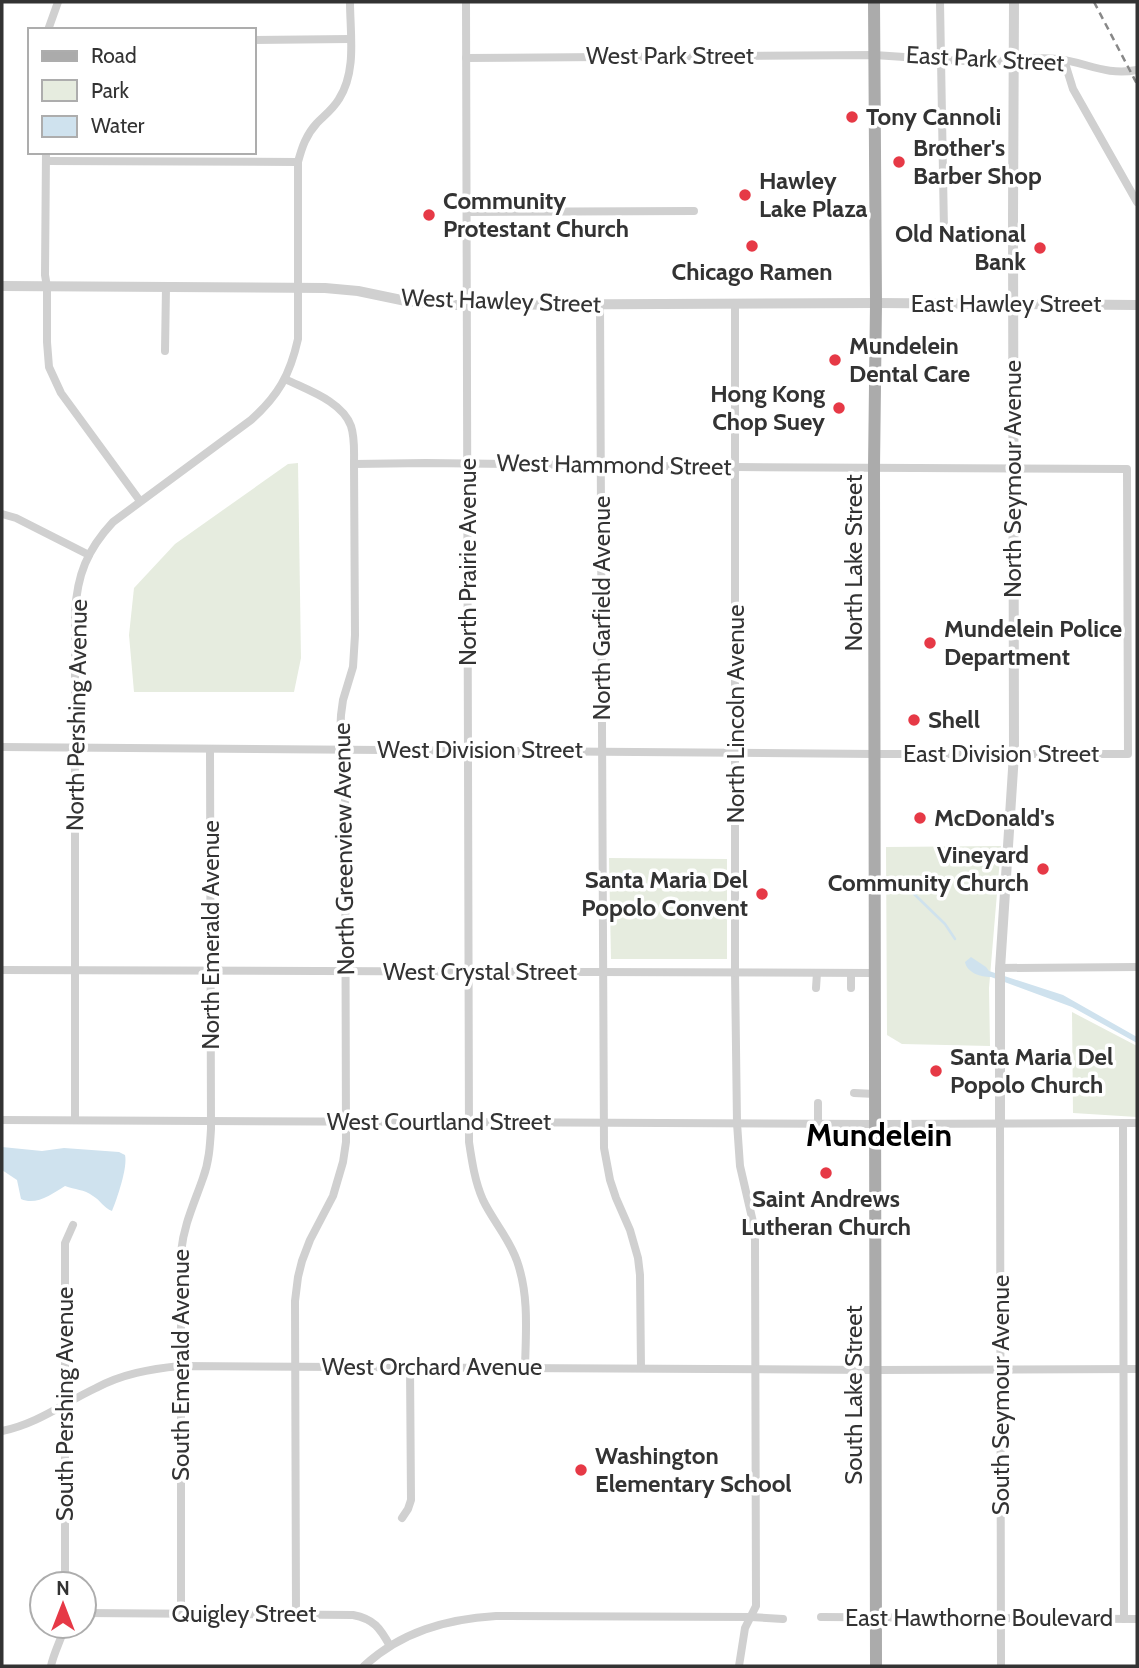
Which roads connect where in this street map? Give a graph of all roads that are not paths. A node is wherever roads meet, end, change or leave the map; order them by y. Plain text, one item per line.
1 (58, 2) edge
2 (350, 2) edge
3 (466, 2) edge
4 (874, 2) edge
5 (940, 2) edge
6 (1014, 2) edge
7 (49, 28) edge
8 (350, 38) junction
9 (256, 40) edge
10 (874, 55) junction
11 (466, 58) junction
12 (941, 59) junction
13 (1013, 60) junction
14 (1064, 60) junction
15 (1137, 70) edge
16 (46, 156) edge
17 (298, 162) junction
18 (1137, 202) edge
19 (694, 211) dead end
20 (467, 212) junction
21 (944, 231) dead end
22 (2, 286) edge
23 (47, 287) junction
24 (166, 287) junction
25 (299, 287) junction
26 (876, 303) junction
27 (600, 304) junction
28 (735, 304) junction
29 (1013, 304) junction
30 (467, 305) junction
31 (1137, 305) edge
32 (165, 351) dead end
33 (285, 379) junction
34 (467, 463) junction
35 (354, 464) junction
36 (602, 465) junction
37 (735, 467) junction
38 (874, 467) junction
39 (1013, 469) junction
40 (140, 501) junction
41 (2, 514) edge
42 (89, 555) junction
43 (2, 747) edge
44 (75, 747) junction
45 (343, 748) junction
46 (210, 749) junction
47 (468, 749) junction
48 (602, 751) junction
49 (736, 752) junction
50 (875, 754) junction
51 (1014, 754) junction
52 (1128, 754) joint
53 (1137, 967) edge
54 (1000, 968) junction
55 (2, 970) edge
56 (76, 970) junction
57 (210, 971) junction
58 (346, 972) junction
59 (468, 972) junction
60 (735, 972) junction
61 (602, 973) junction
62 (817, 973) junction
63 (851, 973) junction
64 (875, 973) junction
65 (816, 988) dead end
66 (851, 988) dead end
67 (854, 1093) dead end
68 (876, 1094) junction
69 (818, 1103) dead end
70 (2, 1120) edge
71 (75, 1120) junction
72 (211, 1121) junction
73 (347, 1122) junction
74 (469, 1122) junction
75 (603, 1123) junction
76 (737, 1123) junction
77 (818, 1124) junction
78 (876, 1124) junction
79 (1000, 1124) junction
80 (1123, 1124) junction
81 (1137, 1124) edge
82 (73, 1225) dead end
83 (180, 1366) junction
84 (295, 1366) junction
85 (410, 1367) junction
86 (525, 1367) junction
87 (641, 1367) junction
88 (756, 1368) junction
89 (1124, 1368) junction
90 (1137, 1368) edge
91 (1000, 1369) junction
92 (875, 1370) junction
93 (65, 1405) junction
94 (2, 1431) edge
95 (402, 1518) dead end
96 (65, 1570) edge
97 (98, 1613) edge
98 (181, 1614) junction
99 (296, 1614) junction
100 (751, 1617) junction
101 (821, 1617) dead end
102 (875, 1618) junction
103 (1001, 1618) junction
104 (783, 1619) dead end
105 (1124, 1619) junction
106 (1137, 1619) edge
107 (60, 1640) edge
108 (390, 1646) junction
109 (51, 1666) edge
110 (365, 1666) edge
111 (739, 1666) edge
112 (876, 1666) edge
113 (1001, 1666) edge

1 - 7 street
2 - 8 street
3 - 11 street, North Prairie Avenue
4 - 10 main road, North Lake Street
5 - 12 street
6 - 13 street, North Seymour Avenue
8 - 9 street
8 - 17 street
10 - 11 street, West Park Street
10 - 12 street, East Park Street
10 - 26 main road, North Lake Street
11 - 20 street, North Prairie Avenue
12 - 13 street, East Park Street
12 - 21 street
13 - 14 street, East Park Street
13 - 29 street, North Seymour Avenue
14 - 15 street, East Park Street
14 - 18 street
16 - 17 street
16 - 23 street
17 - 25 street
19 - 20 street
20 - 30 street, North Prairie Avenue
22 - 23 street, West Hawley Street
23 - 24 street, West Hawley Street
23 - 40 street
24 - 25 street, West Hawley Street
24 - 32 street
25 - 30 street, West Hawley Street
25 - 33 street
26 - 28 street, West Hawley Street
26 - 29 street, East Hawley Street
26 - 38 main road, North Lake Street
27 - 28 street, West Hawley Street
27 - 30 street, West Hawley Street
27 - 36 street, North Garfield Avenue
28 - 37 street, North Lincoln Avenue
29 - 31 street, East Hawley Street
29 - 39 street, North Seymour Avenue
30 - 34 street, North Prairie Avenue
33 - 35 street, North Greenview Avenue
33 - 40 street
34 - 35 street, West Hammond Street
34 - 36 street, West Hammond Street
34 - 47 street, North Prairie Avenue
35 - 45 street, North Greenview Avenue
36 - 37 street, West Hammond Street
36 - 48 street, North Garfield Avenue
37 - 38 street, West Hammond Street
37 - 49 street, North Lincoln Avenue
38 - 39 street, West Hammond Street
38 - 50 main road, North Lake Street
39 - 51 street, North Seymour Avenue
39 - 52 street, West Hammond Street
40 - 42 street, North Pershing Avenue
41 - 42 street
42 - 44 street, North Pershing Avenue
43 - 44 street, West Division Street
44 - 46 street, West Division Street
44 - 56 street, North Pershing Avenue
45 - 46 street, West Division Street
45 - 47 street, West Division Street
45 - 58 street, North Greenview Avenue
46 - 57 street, North Emerald Avenue
47 - 48 street, West Division Street
47 - 59 street, North Prairie Avenue
48 - 49 street, West Division Street
48 - 61 street, North Garfield Avenue
49 - 50 street, West Division Street
49 - 60 street, North Lincoln Avenue
50 - 51 street, East Division Street
50 - 64 main road, North Lake Street
51 - 52 street, East Division Street
51 - 54 street, North Seymour Avenue
53 - 54 street
54 - 79 street, North Seymour Avenue
55 - 56 street, West Crystal Street
56 - 57 street, West Crystal Street
56 - 71 street, North Pershing Avenue
57 - 58 street, West Crystal Street
57 - 72 street, North Emerald Avenue
58 - 59 street, West Crystal Street
58 - 73 street, North Greenview Avenue
59 - 61 street, West Crystal Street
59 - 74 street, North Prairie Avenue
60 - 61 street, West Crystal Street
60 - 62 street, West Crystal Street
60 - 76 street, North Lincoln Avenue
61 - 75 street, North Garfield Avenue
62 - 63 street, West Crystal Street
62 - 65 street
63 - 64 street, West Crystal Street
63 - 66 street
64 - 68 main road, North Lake Street
67 - 68 street
68 - 78 main road, North Lake Street
69 - 77 street
70 - 71 street, West Courtland Street
71 - 72 street, West Courtland Street
72 - 73 street, West Courtland Street
72 - 83 street, South Emerald Avenue
73 - 74 street, West Courtland Street
73 - 84 street, North Greenview Avenue
74 - 75 street, West Courtland Street
74 - 86 street, North Prairie Avenue
75 - 76 street, West Courtland Street
75 - 87 street, North Garfield Avenue
76 - 77 street, West Courtland Street
76 - 88 street, North Lincoln Avenue
77 - 78 street, West Courtland Street
78 - 79 street, West Courtland Street
78 - 92 main road, South Lake Street
79 - 80 street, West Courtland Street
79 - 91 street, South Seymour Avenue
80 - 81 street, West Courtland Street
80 - 89 street
82 - 93 street, South Pershing Avenue
83 - 84 street, West Orchard Avenue
83 - 93 street, West Orchard Avenue
83 - 98 street, South Emerald Avenue
84 - 85 street, West Orchard Avenue
84 - 99 street, North Greenview Avenue
85 - 86 street, West Orchard Avenue
85 - 95 street
86 - 87 street, West Orchard Avenue
87 - 88 street, West Orchard Avenue
88 - 92 street, West Orchard Avenue
88 - 100 street, North Lincoln Avenue
89 - 90 street, West Orchard Avenue
89 - 91 street, West Orchard Avenue
89 - 105 street
91 - 92 street, West Orchard Avenue
91 - 103 street, South Seymour Avenue
92 - 102 main road, South Lake Street
93 - 94 street, West Orchard Avenue
93 - 96 street, South Pershing Avenue
97 - 98 street, Quigley Street
98 - 99 street, Quigley Street
99 - 108 street, Quigley Street
100 - 104 street
100 - 108 street
100 - 111 street, North Lincoln Avenue
101 - 102 street, East Hawthorne Boulevard
102 - 103 street, East Hawthorne Boulevard
102 - 112 main road, South Lake Street
103 - 105 street, East Hawthorne Boulevard
103 - 113 street, South Seymour Avenue
105 - 106 street, East Hawthorne Boulevard
107 - 109 street
108 - 110 street

